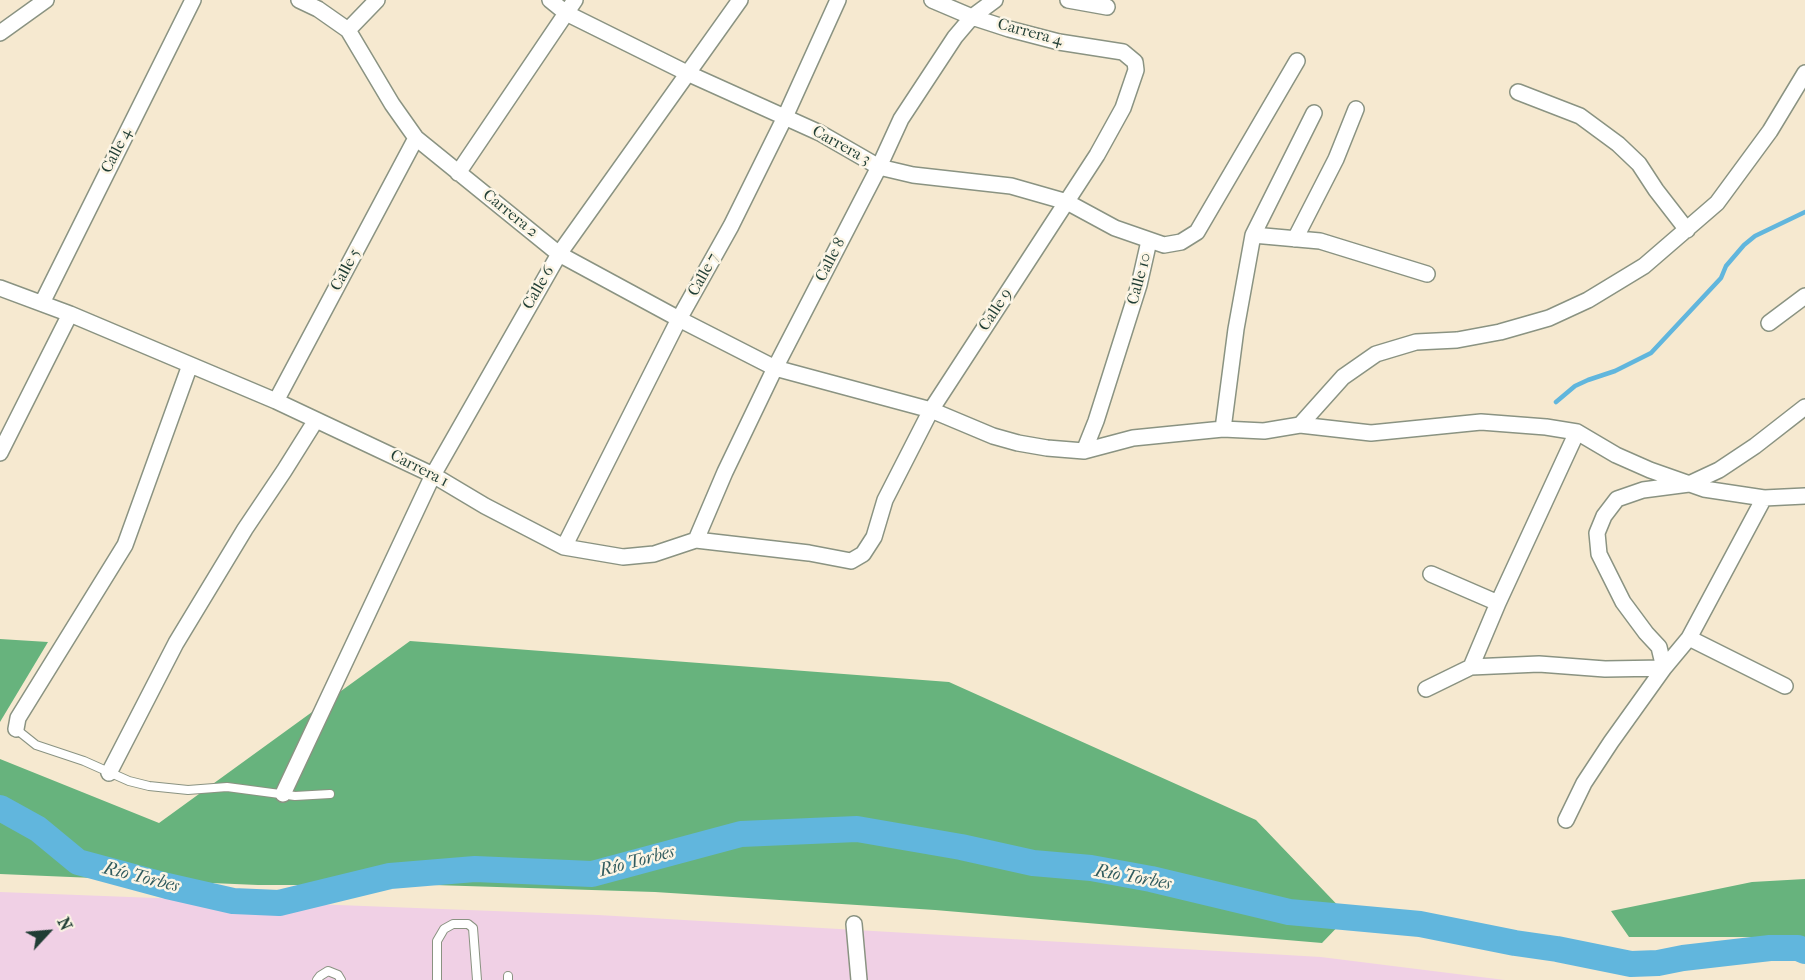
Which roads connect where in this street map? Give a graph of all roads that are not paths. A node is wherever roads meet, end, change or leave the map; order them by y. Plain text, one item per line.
1 (46, 0) edge
2 (193, 0) edge
3 (299, 0) edge
4 (376, 0) edge
5 (550, 0) edge
6 (575, 0) edge
7 (740, 0) edge
8 (838, 0) edge
9 (932, 0) edge
10 (995, 0) edge
11 (1068, 0) edge
12 (1107, 7) dead end
13 (566, 13) junction
14 (972, 17) junction
15 (348, 30) junction
16 (0, 33) edge
17 (1130, 57) joint
18 (1297, 61) dead end
19 (687, 73) junction
20 (1805, 73) edge
21 (1518, 92) dead end
22 (1356, 109) dead end
23 (1314, 113) dead end
24 (785, 117) junction
25 (416, 138) junction
26 (879, 167) junction
27 (458, 173) junction
28 (1067, 202) junction
29 (1687, 230) junction
30 (1253, 236) junction
31 (1294, 239) junction
32 (1149, 241) junction
33 (559, 254) junction
34 (1427, 274) dead end
35 (0, 289) edge
36 (1805, 296) edge
37 (42, 303) junction
38 (70, 314) junction
39 (679, 320) junction
40 (1769, 323) dead end
41 (190, 365) junction
42 (775, 368) junction
43 (276, 401) junction
44 (1805, 407) edge
45 (931, 410) junction
46 (316, 420) junction
47 (1300, 425) junction
48 (1223, 429) junction
49 (1577, 432) junction
50 (1084, 451) junction
51 (0, 453) edge
52 (433, 474) junction
53 (1689, 484) junction
54 (1804, 497) edge
55 (1764, 498) junction
56 (696, 540) junction
57 (564, 547) junction
58 (851, 561) joint
59 (1431, 574) dead end
60 (1498, 603) junction
61 (1689, 638) junction
62 (1471, 668) junction
63 (1664, 668) junction
64 (1785, 687) dead end
65 (1426, 690) dead end
66 (16, 729) joint
67 (109, 773) junction
68 (283, 794) junction
69 (330, 794) dead end
70 (1566, 820) dead end
71 (854, 924) dead end
72 (318, 980) edge
73 (341, 980) edge
74 (437, 980) edge
75 (477, 980) edge
76 (859, 980) edge

1 - 16 street
2 - 37 street, Calle 4
3 - 15 street, Carrera 2
4 - 15 street
5 - 13 street, Carrera 3
6 - 13 street
7 - 19 street, Calle 6
8 - 24 street, Calle 7
9 - 14 street, Carrera 4
10 - 14 street, Calle 8
11 - 12 street
13 - 19 street, Carrera 3
13 - 27 street
14 - 17 street, Carrera 4
14 - 26 street, Calle 8
15 - 25 street, Carrera 2
17 - 28 street, Calle 9
18 - 32 street, Calle 10
19 - 24 street, Carrera 3
19 - 33 street, Calle 6
20 - 29 street
21 - 29 street
22 - 31 street
23 - 30 street
24 - 26 street, Carrera 3
24 - 39 street, Calle 7
25 - 27 street, Carrera 2
25 - 43 street, Calle 5
26 - 28 street, Carrera 3
26 - 42 street, Calle 8
27 - 33 street, Carrera 2
28 - 32 street, Carrera 3
28 - 45 street, Calle 9
29 - 47 street
30 - 31 street
30 - 48 street
31 - 34 street
32 - 50 street, Calle 10
33 - 39 street, Carrera 2
33 - 52 street, Calle 6
35 - 37 street, Carrera 1
36 - 40 street
37 - 38 street, Carrera 1
38 - 41 street, Carrera 1
38 - 51 street
39 - 42 street, Carrera 2
39 - 57 street, Calle 7
41 - 43 street, Carrera 1
41 - 66 street
42 - 45 street, Carrera 2
42 - 56 street, Calle 8
43 - 46 street, Carrera 1
44 - 53 street
45 - 50 street, Carrera 2
45 - 58 street, Calle 9
46 - 52 street, Carrera 1
46 - 67 street
47 - 48 street
47 - 49 street
48 - 50 street
49 - 53 street
49 - 60 street
52 - 57 street, Carrera 1
52 - 68 street, Calle 6
53 - 55 street
53 - 63 street
54 - 55 street
55 - 61 street
56 - 57 street, Carrera 1
56 - 58 street, Carrera 1
59 - 60 street
60 - 62 street
61 - 63 street
61 - 64 street
62 - 63 street
62 - 65 street
63 - 70 street
66 - 67 lane
67 - 68 lane
68 - 69 lane
71 - 76 street
72 - 73 lane
74 - 75 lane

